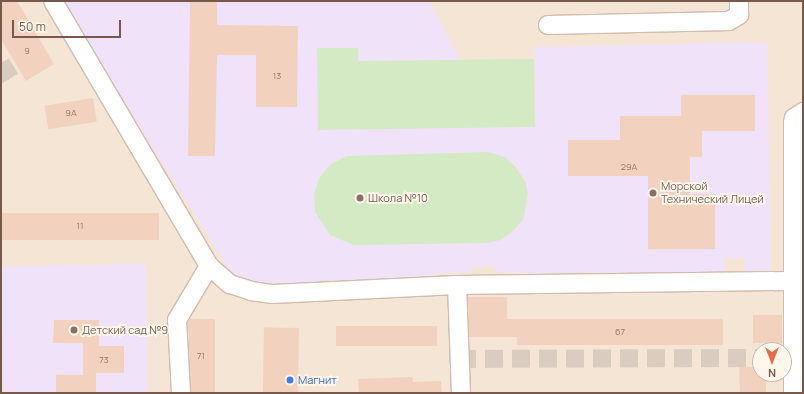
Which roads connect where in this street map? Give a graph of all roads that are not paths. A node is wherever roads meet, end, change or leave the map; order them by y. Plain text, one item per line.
1 (53, 1) edge
2 (739, 1) edge
3 (548, 25) dead end
4 (803, 112) edge
5 (209, 266) junction
6 (798, 282) edge
7 (457, 285) junction
8 (181, 393) edge
9 (461, 393) edge
10 (793, 393) edge

1 - 5 lane
2 - 3 lane
4 - 6 lane
5 - 7 lane
5 - 8 lane
6 - 7 lane
6 - 10 lane
7 - 9 lane

